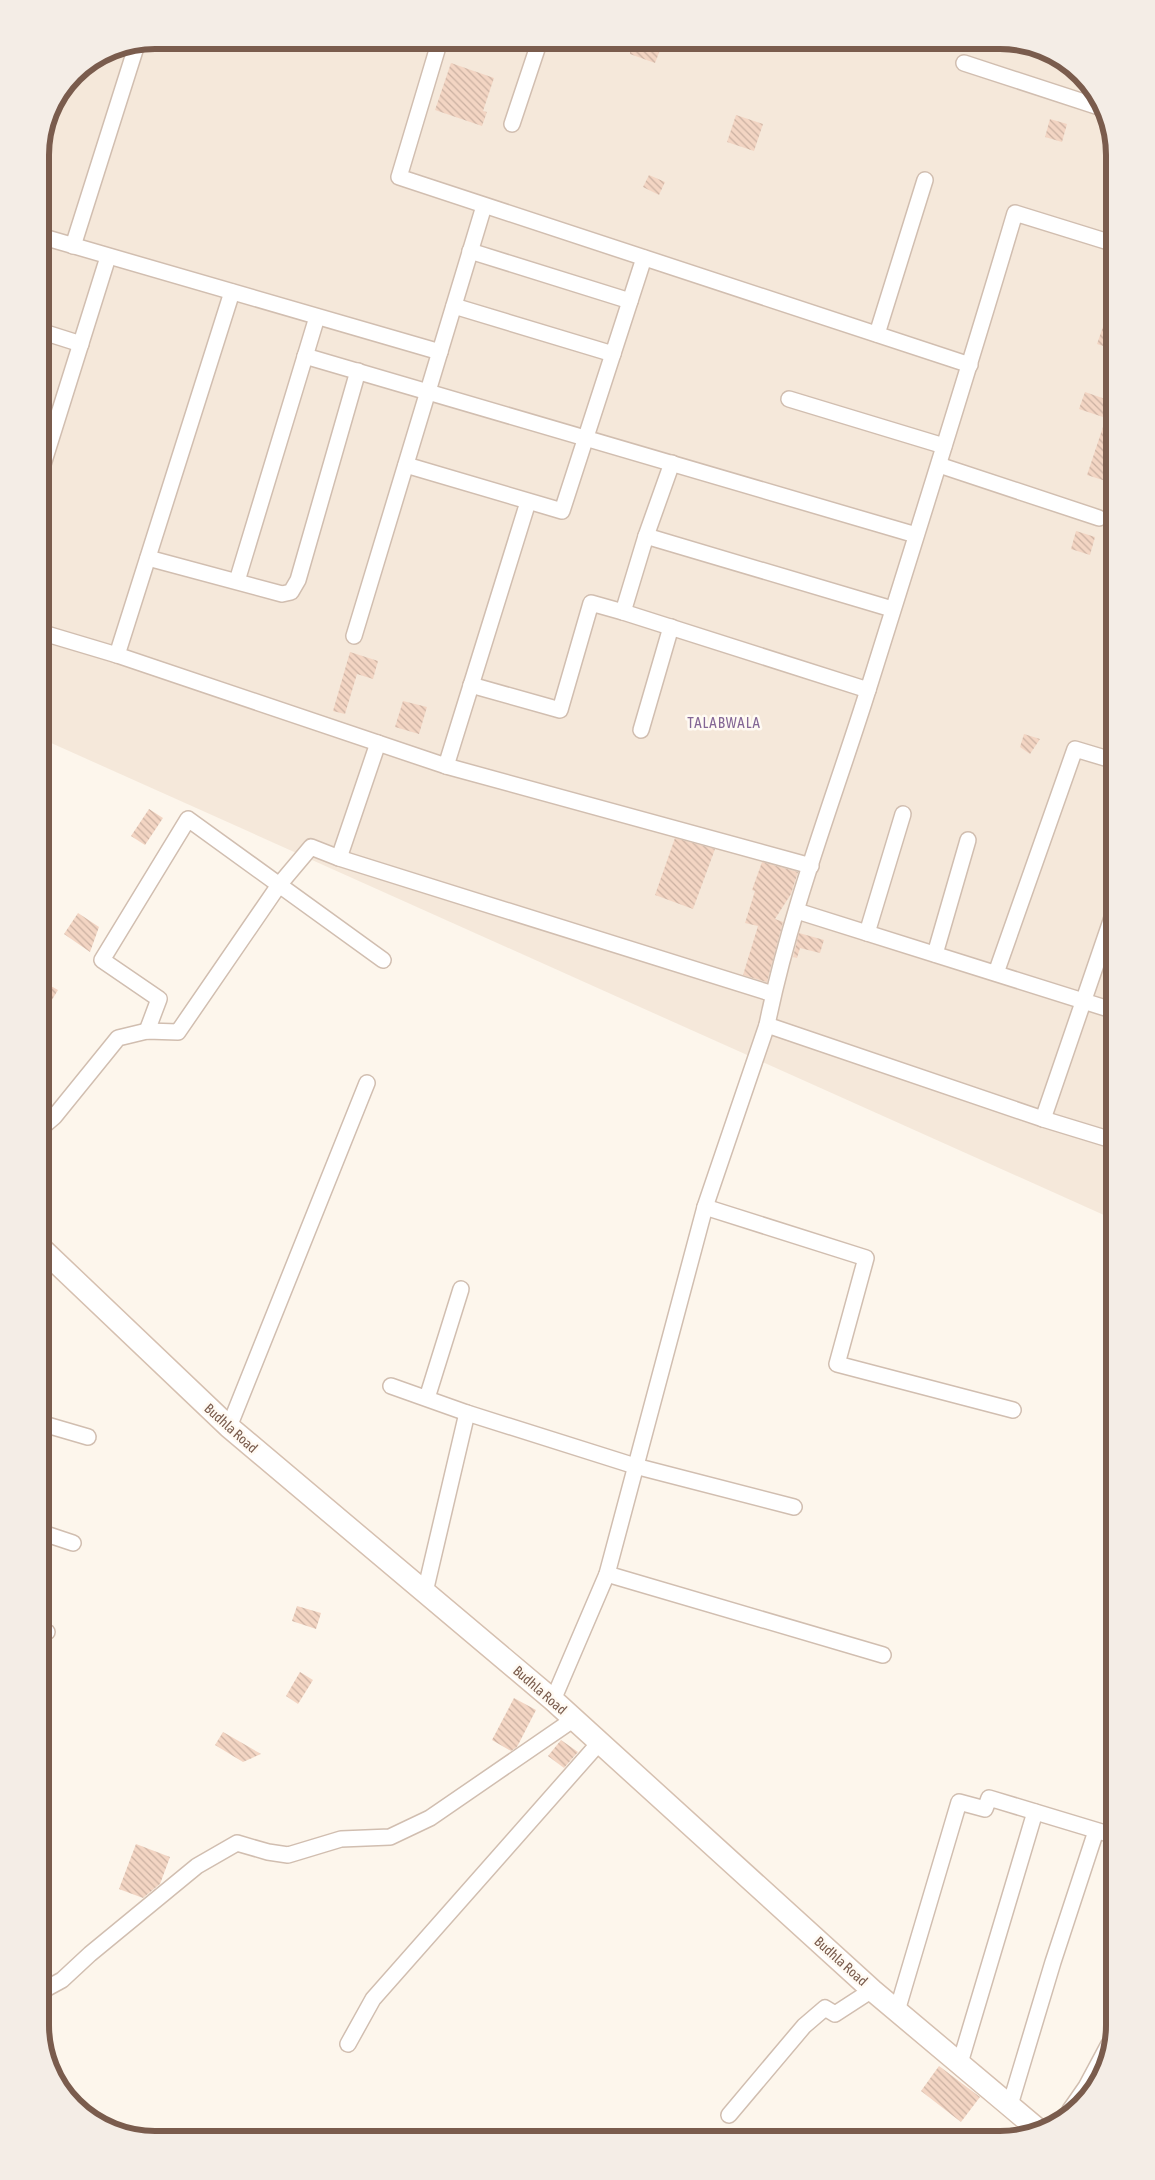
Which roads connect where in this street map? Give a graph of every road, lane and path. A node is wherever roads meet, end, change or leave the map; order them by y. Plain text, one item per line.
1 (437, 49) edge
2 (537, 49) edge
3 (135, 51) edge
4 (964, 63) dead end
5 (1093, 105) edge
6 (512, 124) dead end
7 (925, 180) dead end
8 (484, 206) junction
9 (49, 239) edge
10 (1106, 241) edge
11 (73, 246) junction
12 (470, 251) junction
13 (108, 257) junction
14 (644, 258) junction
15 (232, 292) junction
16 (630, 301) junction
17 (454, 306) junction
18 (317, 317) junction
19 (49, 334) edge
20 (877, 334) junction
21 (81, 344) junction
22 (440, 352) junction
23 (614, 354) junction
24 (305, 356) junction
25 (970, 365) junction
26 (358, 372) junction
27 (428, 392) junction
28 (789, 399) dead end
29 (587, 438) junction
30 (49, 445) edge
31 (944, 446) junction
32 (672, 463) junction
33 (938, 464) junction
34 (406, 465) junction
35 (528, 502) junction
36 (1099, 518) dead end
37 (646, 536) junction
38 (916, 536) junction
39 (148, 558) junction
40 (237, 581) junction
41 (892, 610) junction
42 (623, 612) junction
43 (671, 627) junction
44 (49, 635) edge
45 (354, 636) dead end
46 (118, 655) junction
47 (471, 685) junction
48 (868, 690) junction
49 (641, 730) dead end
50 (378, 743) junction
51 (1106, 759) edge
52 (446, 766) junction
53 (903, 814) dead end
54 (968, 840) dead end
55 (339, 858) junction
56 (811, 866) junction
57 (279, 885) junction
58 (797, 911) junction
59 (866, 933) junction
60 (1106, 937) edge
61 (935, 954) junction
62 (383, 960) dead end
63 (996, 973) junction
64 (773, 994) junction
65 (1085, 1001) junction
66 (1106, 1008) edge
67 (767, 1025) junction
68 (147, 1031) junction
69 (367, 1082) dead end
70 (1043, 1119) junction
71 (49, 1121) edge
72 (1106, 1138) edge
73 (705, 1207) junction
74 (49, 1256) edge
75 (461, 1289) dead end
76 (391, 1386) dead end
77 (427, 1398) junction
78 (1013, 1410) dead end
79 (467, 1413) junction
80 (49, 1425) edge
81 (229, 1428) junction
82 (88, 1437) dead end
83 (635, 1466) junction
84 (794, 1507) dead end
85 (49, 1535) edge
86 (73, 1543) dead end
87 (607, 1574) junction
88 (425, 1592) junction
89 (883, 1655) dead end
90 (553, 1700) junction
91 (574, 1719) junction
92 (600, 1743) junction
93 (1034, 1812) junction
94 (1096, 1830) junction
95 (1106, 1833) edge
96 (49, 1987) edge
97 (872, 1990) junction
98 (897, 2011) junction
99 (348, 2044) dead end
100 (1100, 2061) edge
101 (960, 2064) junction
102 (1087, 2086) edge
103 (1010, 2105) junction
104 (729, 2115) dead end
105 (1034, 2126) edge

1 - 8 street
2 - 6 street
3 - 11 street
4 - 5 street
7 - 20 street
8 - 12 street
8 - 14 street
9 - 11 street
10 - 25 street
11 - 13 street
12 - 16 street
12 - 17 street
13 - 15 street
13 - 21 street
14 - 16 street
14 - 20 street
15 - 18 street
15 - 39 street
16 - 23 street
17 - 22 street
17 - 23 street
18 - 22 street
18 - 24 street
19 - 21 street
20 - 25 street
21 - 30 street
22 - 27 street
23 - 29 street
24 - 26 street
24 - 40 street
25 - 31 street
26 - 27 street
26 - 40 street
27 - 29 street
27 - 34 street
28 - 31 street
29 - 32 street
29 - 35 street
31 - 33 street
32 - 37 street
32 - 38 street
33 - 36 street
33 - 38 street
34 - 35 street
34 - 45 street
35 - 47 street
37 - 41 street
37 - 42 street
38 - 41 street
39 - 40 street
39 - 46 street
41 - 48 street
42 - 43 street
42 - 47 street
43 - 48 street
43 - 49 street
44 - 46 street
46 - 50 street
47 - 52 street
48 - 56 street
50 - 52 street
50 - 55 street
51 - 63 street
52 - 56 street
53 - 59 street
54 - 61 street
55 - 57 street
55 - 64 street
56 - 58 street
57 - 62 street
57 - 68 street
57 - 68 street
58 - 59 street
58 - 64 street
59 - 61 street
60 - 65 street
61 - 63 street
63 - 65 street
64 - 67 street
65 - 66 street
65 - 70 street
67 - 70 street
67 - 73 street
68 - 71 street
69 - 81 street
70 - 72 street
73 - 78 street
73 - 83 street
74 - 81 main road, Budhla Road
75 - 77 street
76 - 77 street
77 - 79 street
79 - 83 street
79 - 88 street
80 - 82 street
81 - 88 main road, Budhla Road
83 - 84 street
83 - 87 street
85 - 86 street
87 - 89 street
87 - 90 street
88 - 90 main road, Budhla Road
90 - 91 main road, Budhla Road
91 - 92 main road, Budhla Road
91 - 96 street
92 - 97 main road, Budhla Road
92 - 99 street
93 - 94 street
93 - 98 street
93 - 101 street
94 - 95 street
94 - 103 street
97 - 98 main road, Budhla Road
97 - 104 street
98 - 101 main road, Budhla Road
100 - 102 street
101 - 103 main road, Budhla Road
103 - 105 main road, Budhla Road

